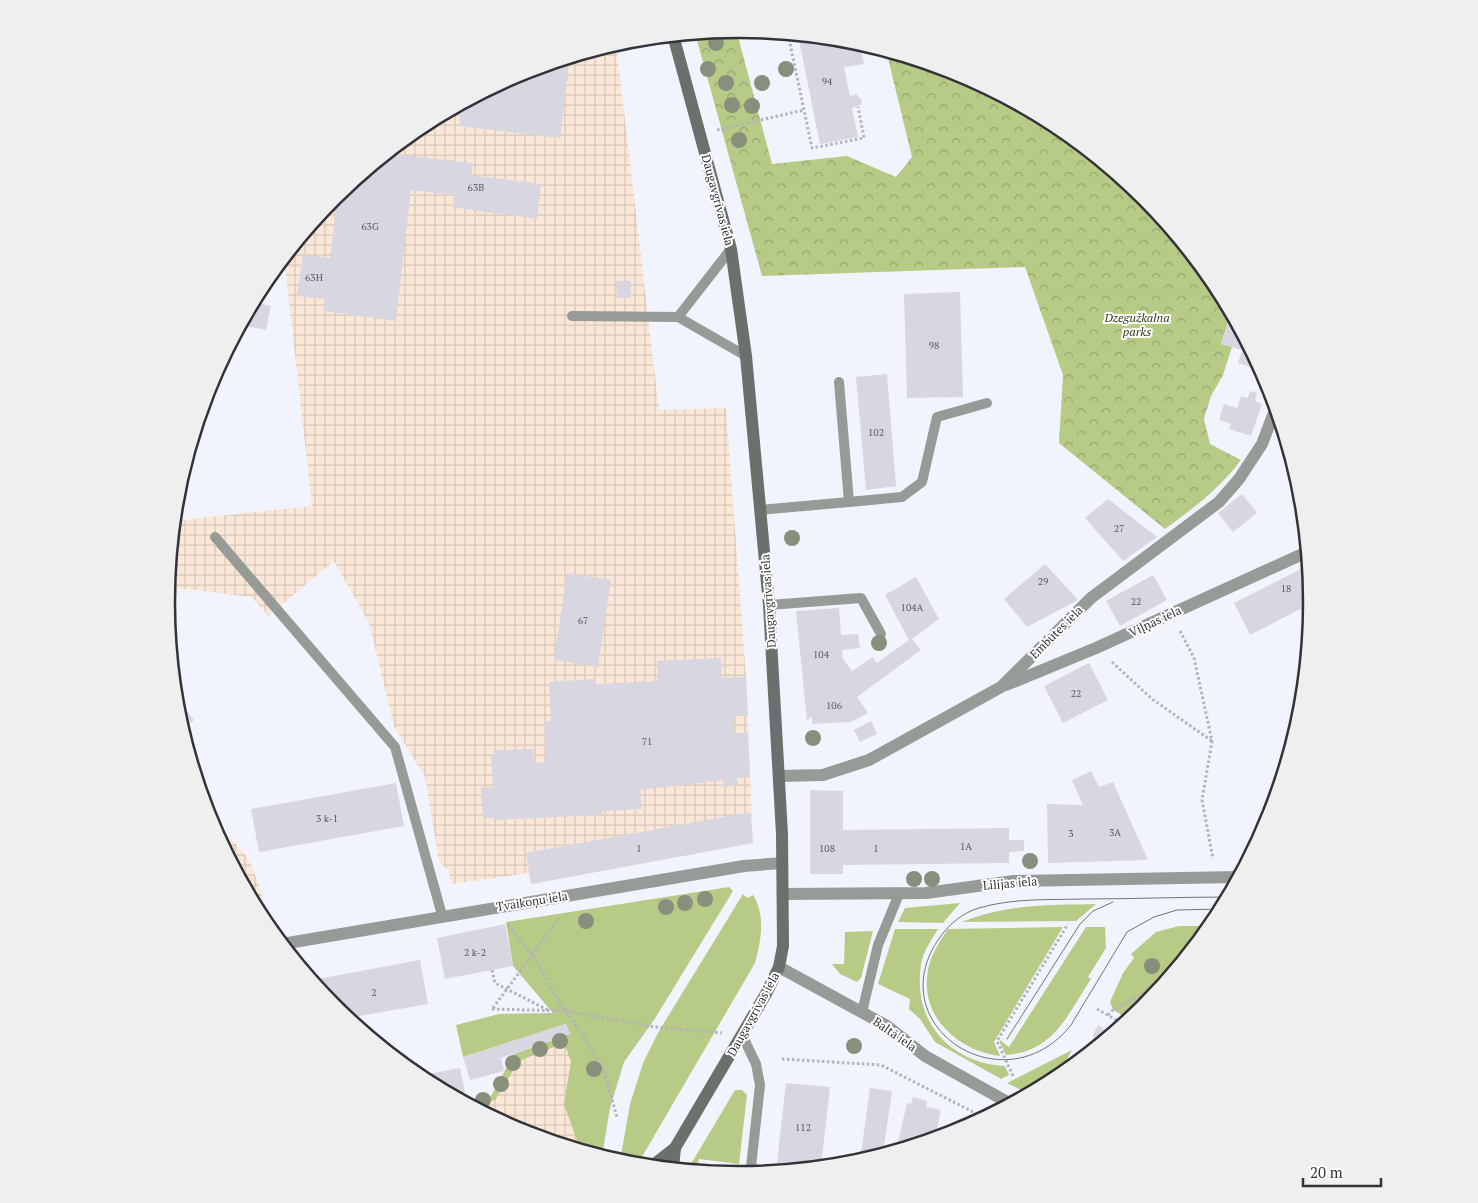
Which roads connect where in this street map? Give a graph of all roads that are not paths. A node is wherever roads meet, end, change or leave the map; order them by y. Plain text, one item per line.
1 (675, 41) edge
2 (731, 249) junction
3 (572, 316) dead end
4 (678, 317) junction
5 (746, 356) junction
6 (839, 382) dead end
7 (987, 403) dead end
8 (1272, 417) edge
9 (849, 502) junction
10 (760, 510) junction
11 (215, 537) dead end
12 (1301, 555) edge
13 (770, 605) junction
14 (881, 634) dead end
15 (1001, 687) junction
16 (780, 776) junction
17 (782, 863) junction
18 (1231, 877) edge
19 (783, 894) junction
20 (899, 894) junction
21 (442, 915) junction
22 (290, 943) edge
23 (779, 967) junction
24 (862, 1012) junction
25 (742, 1035) junction
26 (1003, 1099) edge
27 (675, 1148) junction
28 (660, 1160) edge
29 (674, 1162) edge
30 (751, 1165) edge

1 - 2 main road, Daugavgrīvas iela
2 - 4 lane
2 - 5 main road, Daugavgrīvas iela
3 - 4 lane
4 - 5 lane
5 - 10 main road, Daugavgrīvas iela
6 - 9 lane
7 - 9 lane
8 - 15 street, Embūtes iela
9 - 10 lane
10 - 13 main road, Daugavgrīvas iela
11 - 21 lane
12 - 15 street, Viļņas iela
13 - 14 lane
13 - 16 main road, Daugavgrīvas iela
15 - 16 street, Embūtes iela
16 - 17 main road, Daugavgrīvas iela
17 - 19 main road, Daugavgrīvas iela
17 - 21 street, Tvaikoņu iela
18 - 20 street, Lilijas iela
19 - 20 street, Lilijas iela
19 - 23 main road, Daugavgrīvas iela
20 - 24 lane
21 - 22 street, Tvaikoņu iela
23 - 24 street, Baltā iela
23 - 25 main road, Daugavgrīvas iela
24 - 26 street, Baltā iela
25 - 27 main road, Daugavgrīvas iela
25 - 30 lane
27 - 28 main road, Daugavgrīvas iela
27 - 29 main road, Daugavgrīvas iela

